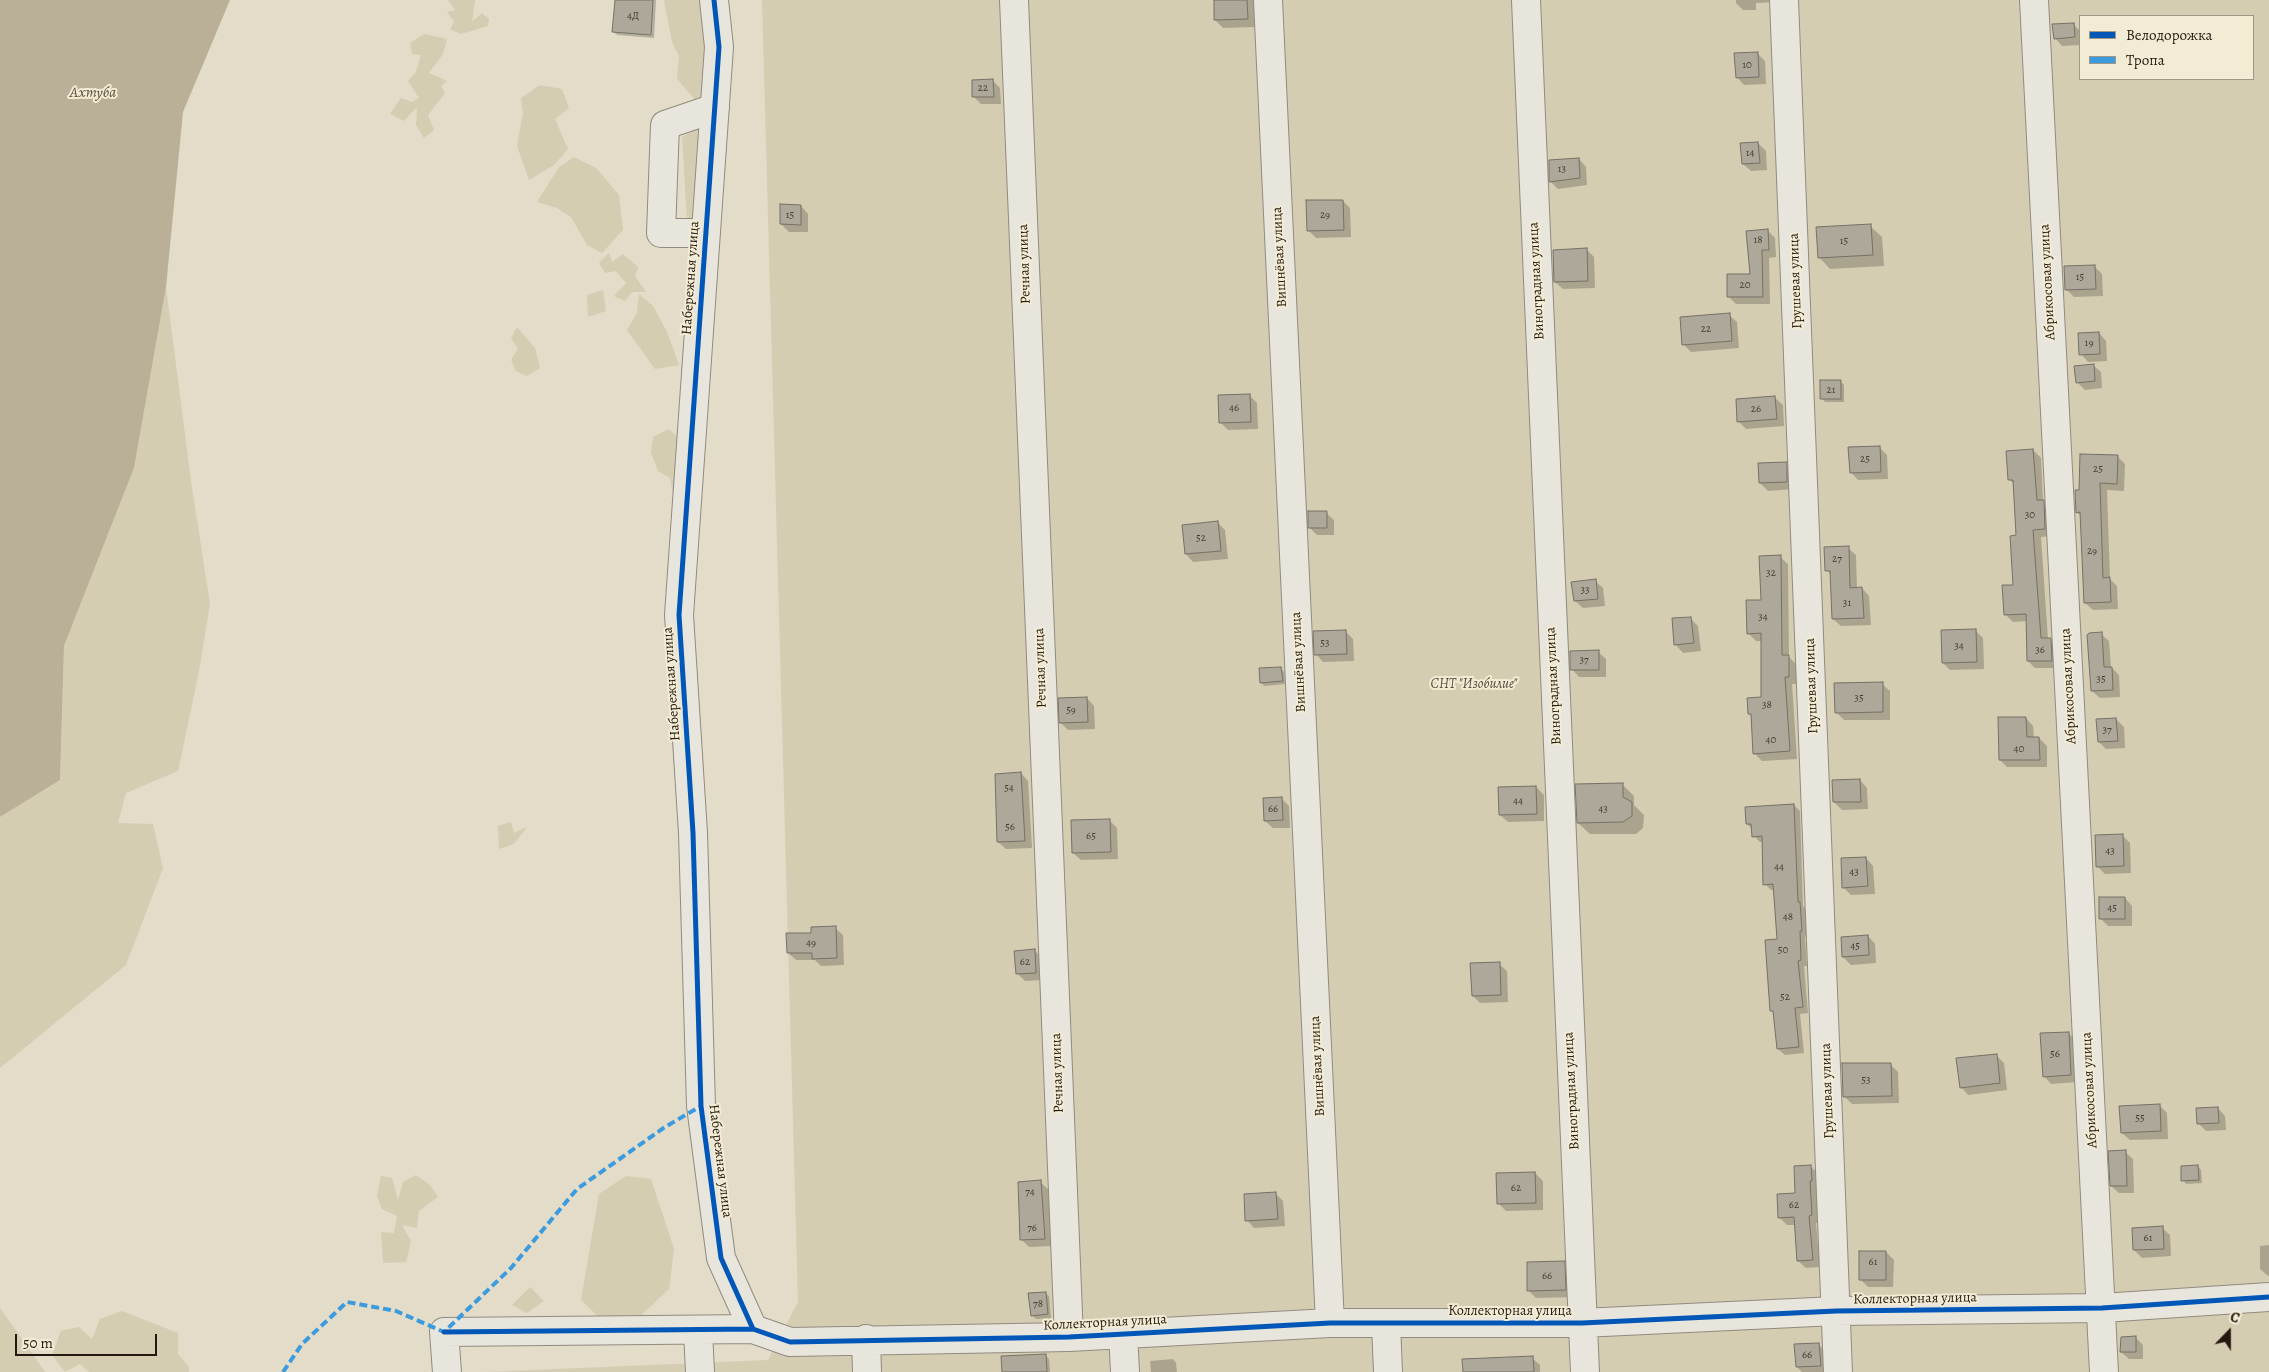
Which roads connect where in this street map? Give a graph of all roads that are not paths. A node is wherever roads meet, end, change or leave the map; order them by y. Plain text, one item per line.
1 (714, 0) edge
2 (1014, 0) edge
3 (1268, 0) edge
4 (1526, 0) edge
5 (1784, 0) edge
6 (2034, 0) edge
7 (715, 108) junction
8 (706, 233) junction
9 (2269, 1297) edge
10 (2102, 1308) junction
11 (1836, 1311) junction
12 (1330, 1323) junction
13 (1582, 1323) junction
14 (1386, 1324) junction
15 (753, 1329) junction
16 (698, 1331) junction
17 (1123, 1333) junction
18 (1069, 1337) junction
19 (866, 1339) junction
20 (447, 1372) edge
21 (700, 1372) edge
22 (868, 1372) edge
23 (1125, 1372) edge
24 (1388, 1372) edge
25 (1585, 1372) edge
26 (1838, 1372) edge
27 (2104, 1372) edge

1 - 7 street, Набережная улица
2 - 18 street, Речная улица
3 - 12 street, Вишнёвая улица
4 - 13 street, Виноградная улица
5 - 11 street, Грушевая улица
6 - 10 street, Абрикосовая улица
7 - 8 street, Набережная улица
7 - 8 street
8 - 15 street, Набережная улица
9 - 10 street, Коллекторная улица
10 - 11 street, Коллекторная улица
10 - 27 street, Абрикосовая улица
11 - 13 street, Коллекторная улица
11 - 26 street, Грушевая улица
12 - 14 street, Коллекторная улица
12 - 17 street, Коллекторная улица
13 - 14 street, Коллекторная улица
13 - 25 street, Виноградная улица
14 - 24 street
15 - 16 street
15 - 19 street, Коллекторная улица
16 - 20 street
16 - 21 street
17 - 18 street, Коллекторная улица
17 - 23 street
18 - 19 street, Коллекторная улица
19 - 22 street

